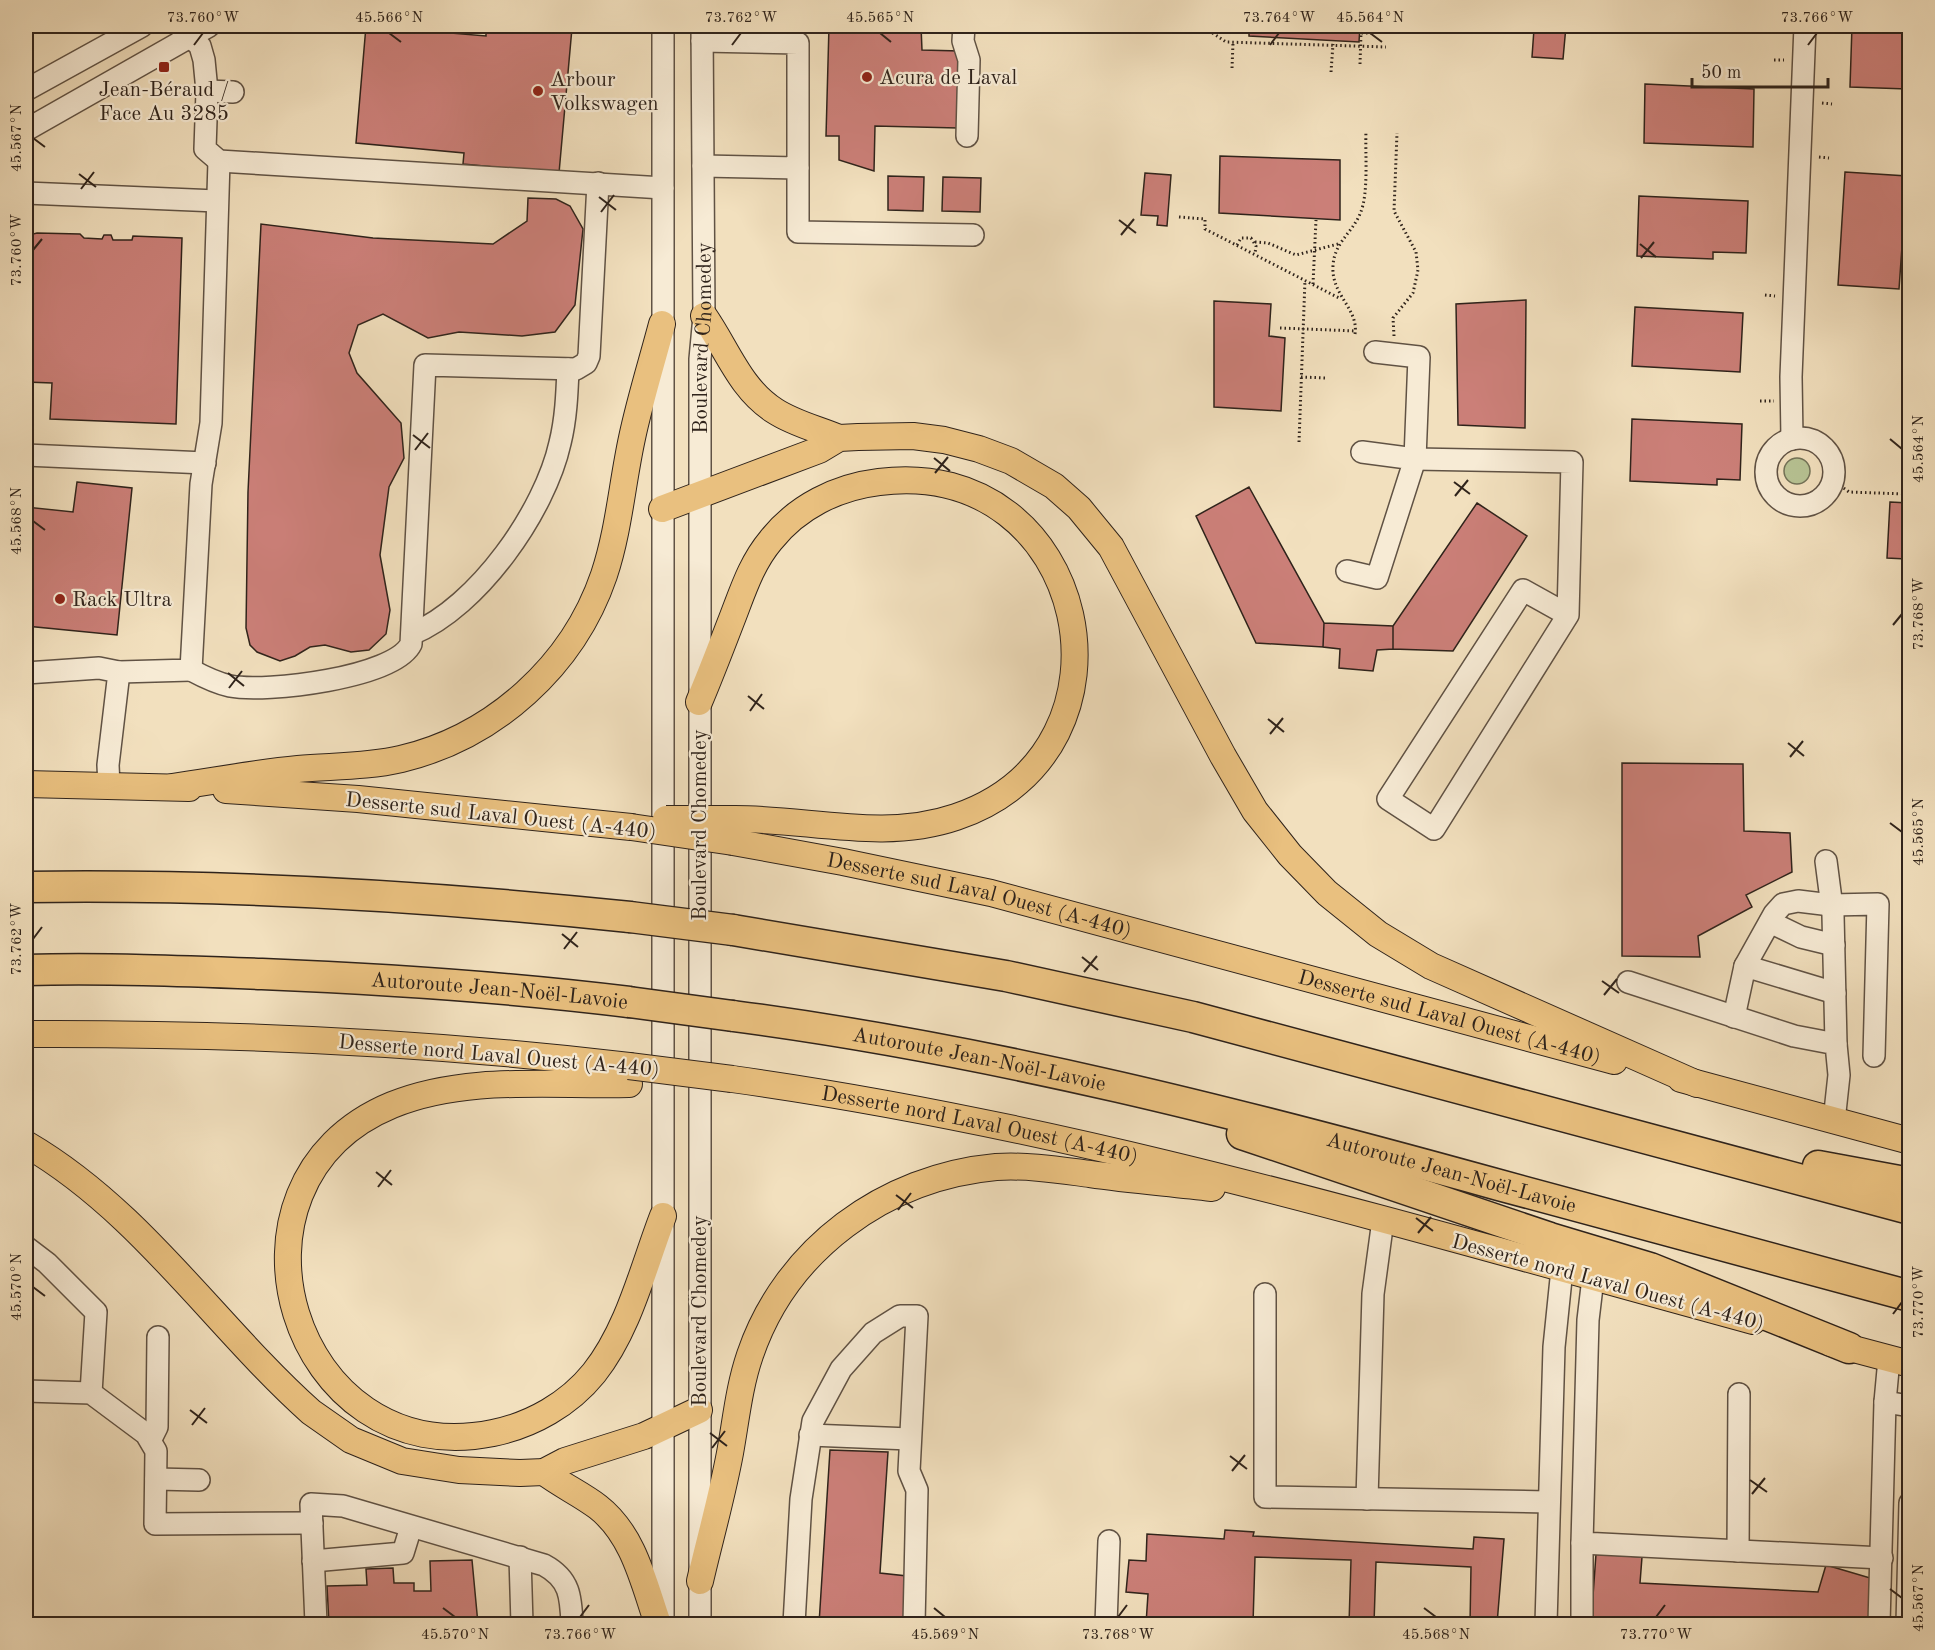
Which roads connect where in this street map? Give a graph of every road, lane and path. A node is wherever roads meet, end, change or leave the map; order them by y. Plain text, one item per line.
1 (142, 26) edge
2 (663, 26) edge
3 (964, 26) edge
4 (1371, 26) edge
5 (1400, 26) edge
6 (1805, 26) edge
7 (1186, 28) dead end
8 (194, 29) edge
9 (1400, 31) dead end
10 (702, 34) edge
11 (798, 34) edge
12 (1233, 42) junction
13 (1333, 45) junction
14 (1360, 46) junction
15 (1386, 47) dead end
16 (1360, 64) dead end
17 (1232, 68) dead end
18 (1331, 72) dead end
19 (26, 90) edge
20 (207, 91) junction
21 (233, 92) dead end
22 (26, 130) edge
23 (1366, 131) dead end
24 (1397, 133) dead end
25 (967, 136) dead end
26 (219, 161) junction
27 (703, 166) junction
28 (798, 168) junction
29 (598, 183) junction
30 (663, 188) junction
31 (26, 193) edge
32 (217, 201) junction
33 (1179, 218) dead end
34 (1316, 220) dead end
35 (973, 235) dead end
36 (1255, 242) junction
37 (1339, 244) junction
38 (1237, 245) junction
39 (1315, 250) junction
40 (1255, 254) junction
41 (1305, 280) junction
42 (1313, 284) junction
43 (1341, 298) junction
44 (704, 316) junction
45 (662, 324) junction
46 (1280, 328) dead end
47 (1303, 328) junction
48 (1395, 337) dead end
49 (1375, 352) dead end
50 (568, 369) junction
51 (1301, 377) junction
52 (1326, 378) dead end
53 (839, 438) junction
54 (1792, 439) junction
55 (1299, 442) dead end
56 (1362, 452) dead end
57 (26, 455) edge
58 (1415, 459) junction
59 (204, 463) junction
60 (1833, 480) junction
61 (700, 494) junction
62 (1905, 494) dead end
63 (662, 509) junction
64 (1347, 571) dead end
65 (1568, 615) junction
66 (412, 634) junction
67 (191, 670) junction
68 (119, 672) junction
69 (26, 673) edge
70 (699, 702) junction
71 (26, 784) edge
72 (109, 786) junction
73 (172, 787) junction
74 (732, 831) junction
75 (1826, 861) dead end
76 (26, 887) edge
77 (1831, 905) junction
78 (1770, 922) junction
79 (1834, 945) junction
80 (1745, 966) junction
81 (26, 970) edge
82 (1628, 981) dead end
83 (1835, 993) junction
84 (1734, 1017) junction
85 (26, 1034) edge
86 (1836, 1044) junction
87 (1874, 1056) dead end
88 (1057, 1071) junction
89 (629, 1075) junction
90 (1697, 1084) junction
91 (1834, 1121) junction
92 (1618, 1129) junction
93 (1910, 1141) edge
94 (26, 1144) edge
95 (1910, 1183) edge
96 (1302, 1198) junction
97 (1910, 1209) edge
98 (663, 1216) junction
99 (1383, 1220) junction
100 (26, 1247) edge
101 (1562, 1269) junction
102 (1593, 1278) junction
103 (1265, 1294) dead end
104 (1910, 1296) edge
105 (158, 1337) dead end
106 (1849, 1348) junction
107 (1899, 1361) edge
108 (26, 1391) edge
109 (91, 1393) junction
110 (1739, 1394) dead end
111 (1885, 1402) junction
112 (1910, 1406) edge
113 (699, 1410) junction
114 (664, 1427) junction
115 (810, 1435) junction
116 (152, 1439) junction
117 (910, 1439) junction
118 (544, 1472) junction
119 (156, 1479) junction
120 (199, 1480) dead end
121 (1367, 1499) junction
122 (1548, 1502) junction
123 (1909, 1505) edge
124 (312, 1522) junction
125 (411, 1527) junction
126 (1109, 1541) dead end
127 (1582, 1543) junction
128 (1738, 1551) junction
129 (520, 1557) junction
130 (1882, 1558) junction
131 (313, 1561) junction
132 (700, 1581) junction
133 (316, 1624) edge
134 (522, 1624) edge
135 (572, 1624) edge
136 (661, 1624) edge
137 (700, 1624) edge
138 (794, 1624) edge
139 (914, 1624) edge
140 (1106, 1624) edge
141 (1546, 1624) edge
142 (1582, 1624) edge
143 (1879, 1624) edge
144 (1907, 1624) edge

1 - 19 street
2 - 30 street, Boulevard Chomedey
3 - 25 street
4 - 14 path
5 - 9 path
6 - 54 street
7 - 12 path
8 - 20 street
8 - 22 street
10 - 11 street
10 - 27 street, Boulevard Chomedey
11 - 28 street
12 - 13 path
12 - 17 path
13 - 14 path
13 - 18 path
14 - 15 path
14 - 16 path
20 - 21 street
20 - 26 street
23 - 37 path
24 - 48 path
26 - 29 street
26 - 32 street
27 - 28 street
27 - 44 street, Boulevard Chomedey
28 - 35 street
29 - 30 street
29 - 50 street
30 - 45 street, Boulevard Chomedey
31 - 32 street
32 - 59 street
33 - 38 path
34 - 39 path
36 - 38 path
36 - 39 path
36 - 40 path
37 - 39 path
37 - 43 path
38 - 40 path
39 - 42 path
40 - 41 path
41 - 42 path
41 - 47 path
42 - 43 path
43 - 47 path
44 - 53 main road
44 - 61 street, Boulevard Chomedey
45 - 63 street, Boulevard Chomedey
45 - 73 main road
46 - 47 path
47 - 51 path
49 - 58 street
50 - 66 street
50 - 66 street
51 - 52 path
51 - 55 path
53 - 61 main road
53 - 90 main road
54 - 60 street
54 - 60 street
56 - 58 street
57 - 59 street
58 - 64 street
58 - 65 street
59 - 67 street
60 - 62 path
61 - 63 main road
61 - 70 street, Boulevard Chomedey
63 - 98 street, Boulevard Chomedey
65 - 65 street
66 - 67 street
67 - 68 street
68 - 69 street
68 - 72 street
70 - 74 main road
70 - 113 street, Boulevard Chomedey
71 - 72 main road, Desserte sud Laval Ouest (A-440)
72 - 73 main road, Desserte sud Laval Ouest (A-440)
73 - 74 main road, Desserte sud Laval Ouest (A-440), bridge
74 - 90 main road, Desserte sud Laval Ouest (A-440)
75 - 77 street
76 - 92 highway, bridge
77 - 78 street
77 - 79 street
77 - 87 street
78 - 79 street
78 - 80 street
79 - 83 street
80 - 83 street
80 - 84 street
81 - 88 highway, Autoroute Jean-Noël-Lavoie, bridge
82 - 84 street
83 - 86 street
84 - 86 street
85 - 89 main road, Desserte nord Laval Ouest (A-440)
86 - 91 street
88 - 104 highway, Autoroute Jean-Noël-Lavoie
88 - 106 highway
89 - 96 main road, Desserte nord Laval Ouest (A-440), bridge
89 - 98 main road
90 - 91 main road, Desserte sud Laval Ouest (A-440)
91 - 93 main road, Desserte sud Laval Ouest (A-440)
92 - 95 highway
92 - 97 highway
94 - 118 main road
96 - 99 main road, Desserte nord Laval Ouest (A-440)
96 - 132 main road
98 - 114 street, Boulevard Chomedey
99 - 101 main road, Desserte nord Laval Ouest (A-440)
99 - 121 street
100 - 109 street
101 - 102 main road, Desserte nord Laval Ouest (A-440)
101 - 122 street
102 - 106 main road, Desserte nord Laval Ouest (A-440)
102 - 127 street
103 - 121 street
105 - 116 street
106 - 107 main road, Desserte nord Laval Ouest (A-440)
107 - 111 street
108 - 109 street
109 - 116 street
110 - 128 street
111 - 112 street
111 - 130 street
113 - 114 main road
113 - 132 street, Boulevard Chomedey
114 - 118 main road
114 - 136 street, Boulevard Chomedey
115 - 117 street
115 - 117 street
115 - 138 street
116 - 119 street
117 - 139 street
118 - 136 main road
119 - 120 street
119 - 124 street
121 - 122 street
122 - 141 street
123 - 144 street
124 - 125 street
124 - 131 street
125 - 129 street
125 - 131 street
126 - 140 street
127 - 128 street
127 - 142 street
128 - 130 street
129 - 134 street
129 - 135 street
130 - 143 street
131 - 133 street
132 - 137 street, Boulevard Chomedey

